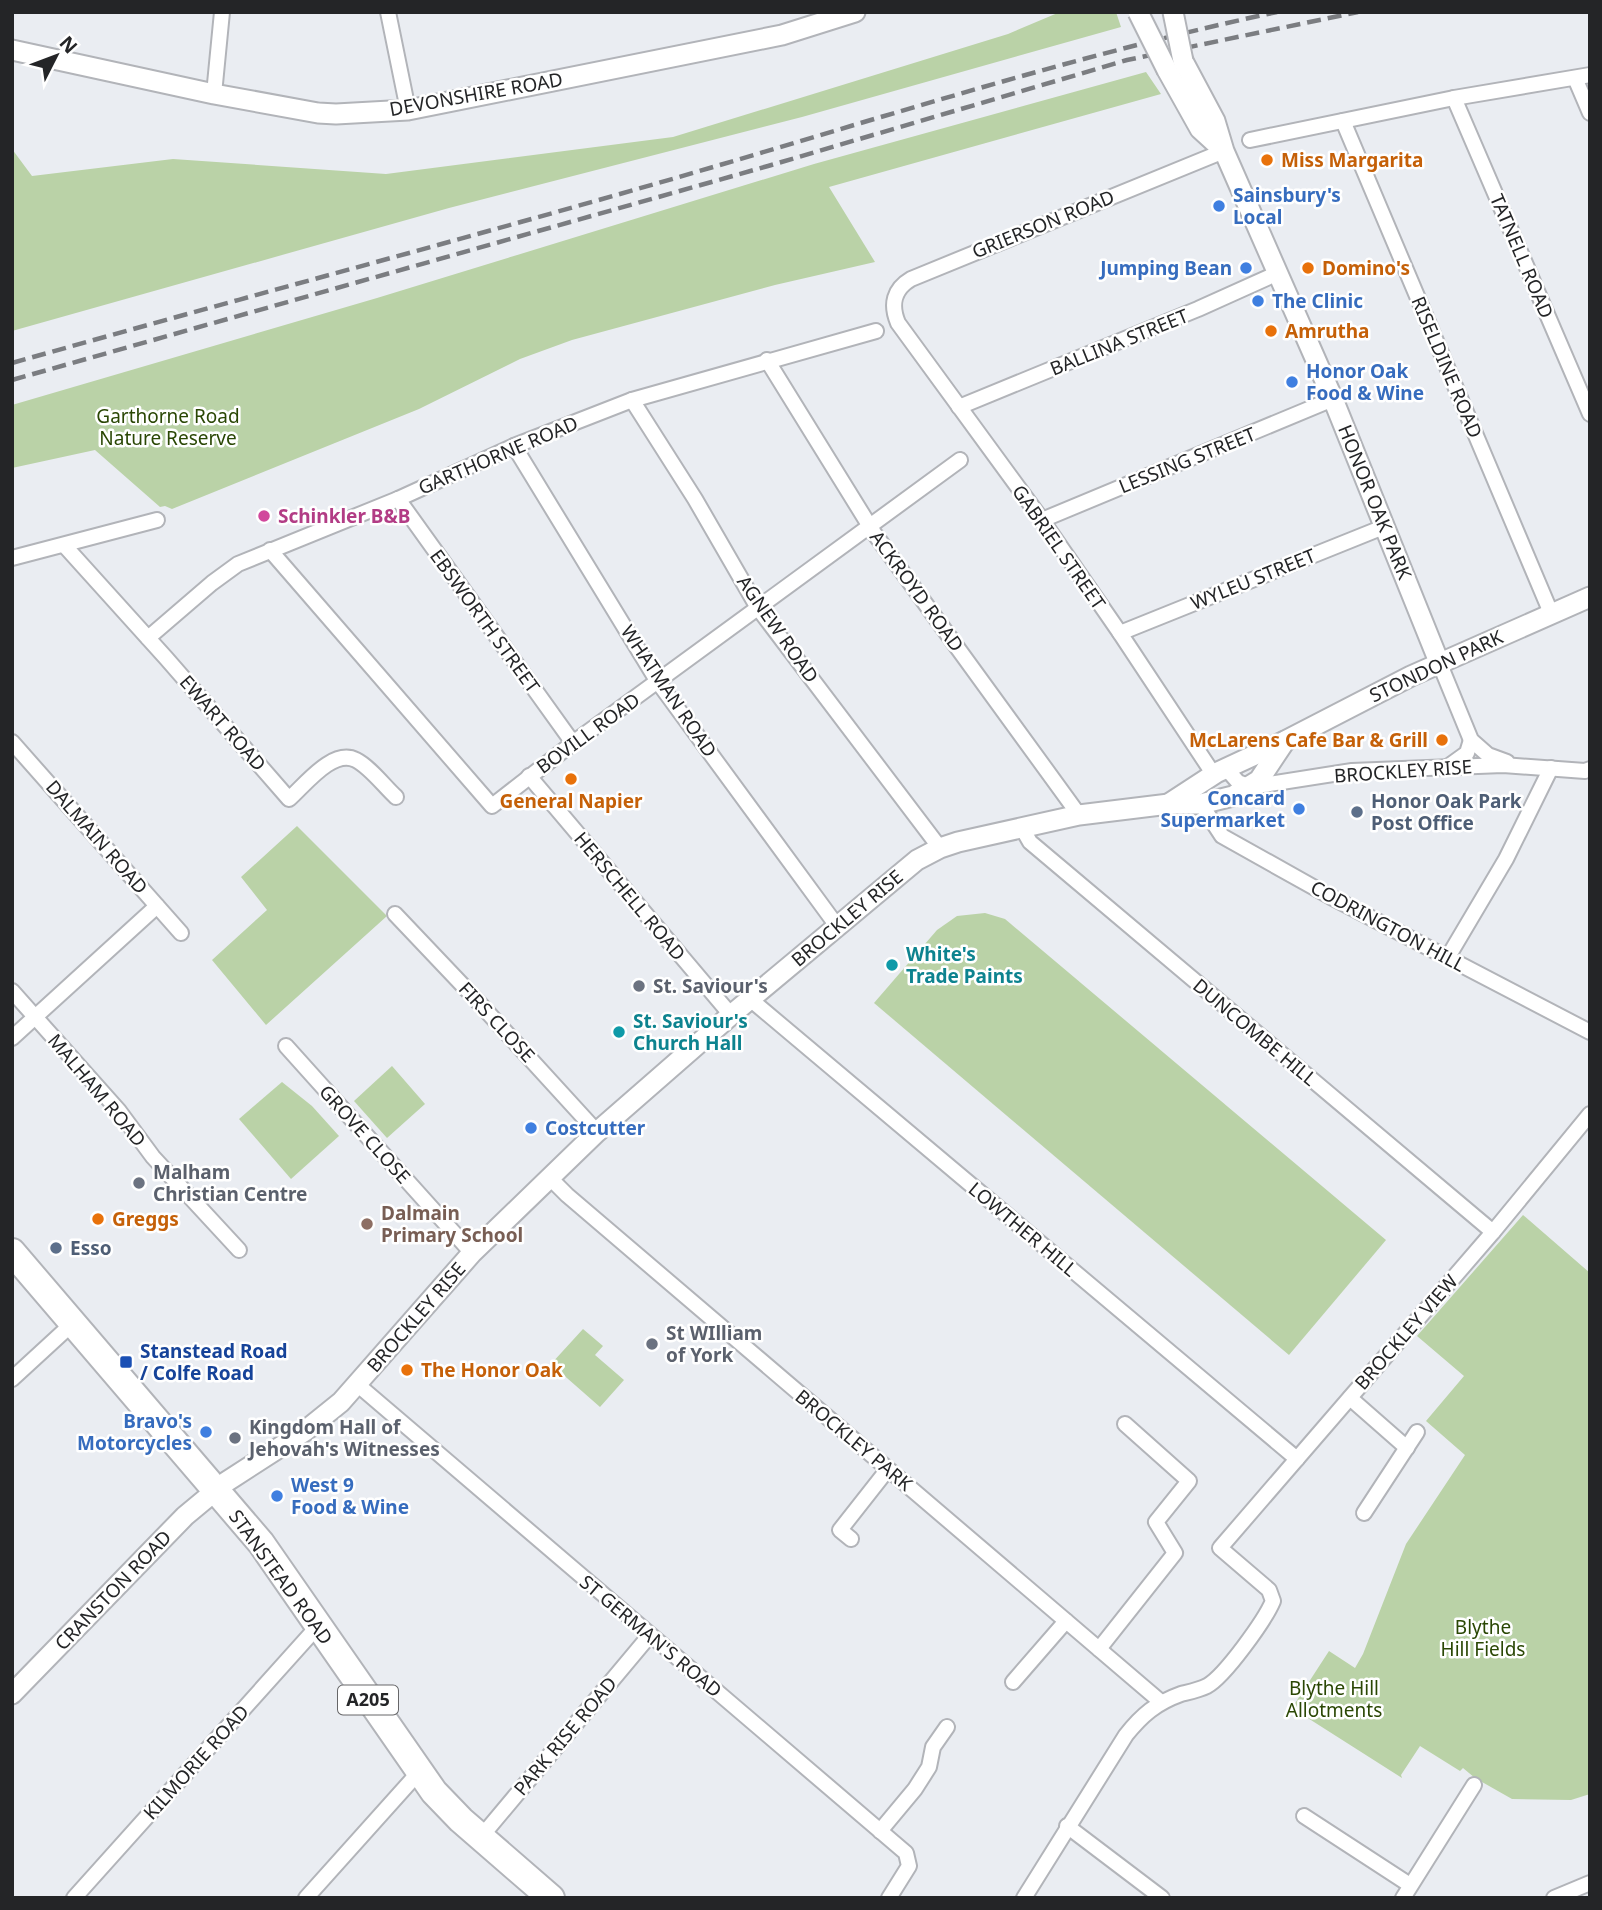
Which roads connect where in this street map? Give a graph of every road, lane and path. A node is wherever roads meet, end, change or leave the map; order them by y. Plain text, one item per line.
1 (222, 12) edge
2 (388, 12) edge
3 (855, 12) edge
4 (1138, 12) edge
5 (1173, 12) edge
6 (12, 50) edge
7 (1175, 66) junction
8 (1582, 77) edge
9 (214, 94) junction
10 (1454, 98) junction
11 (408, 110) junction
12 (1590, 113) edge
13 (1343, 121) junction
14 (1250, 140) dead end
15 (1224, 151) junction
16 (1278, 273) junction
17 (898, 323) joint
18 (876, 331) dead end
19 (766, 360) junction
20 (1333, 399) junction
21 (632, 400) junction
22 (959, 407) junction
23 (1590, 414) edge
24 (514, 446) junction
25 (960, 460) dead end
26 (398, 499) junction
27 (157, 520) dead end
28 (1042, 520) junction
29 (870, 526) junction
30 (1386, 526) junction
31 (64, 545) junction
32 (270, 550) junction
33 (12, 558) edge
34 (1590, 597) edge
35 (758, 608) junction
36 (1551, 613) junction
37 (1120, 633) junction
38 (148, 638) junction
39 (1440, 662) junction
40 (658, 682) junction
41 (1471, 740) junction
42 (12, 741) edge
43 (573, 743) junction
44 (1258, 763) junction
45 (1232, 765) junction
46 (1449, 766) junction
47 (1518, 766) junction
48 (1551, 768) junction
49 (1588, 771) edge
50 (1214, 775) junction
51 (529, 776) junction
52 (1250, 787) junction
53 (396, 797) dead end
54 (1169, 804) junction
55 (1201, 804) junction
56 (1079, 815) junction
57 (1022, 828) junction
58 (940, 848) junction
59 (157, 906) junction
60 (394, 914) dead end
61 (837, 926) junction
62 (181, 933) dead end
63 (1448, 957) junction
64 (12, 991) edge
65 (750, 999) junction
66 (731, 1015) junction
67 (36, 1017) junction
68 (1590, 1032) edge
69 (12, 1038) edge
70 (286, 1046) dead end
71 (1590, 1114) edge
72 (597, 1132) junction
73 (549, 1177) junction
74 (1493, 1232) junction
75 (239, 1250) dead end
76 (12, 1252) edge
77 (472, 1253) junction
78 (73, 1323) junction
79 (12, 1379) edge
80 (358, 1385) junction
81 (1350, 1398) junction
82 (1125, 1424) dead end
83 (1417, 1433) dead end
84 (1406, 1448) junction
85 (1297, 1459) junction
86 (888, 1469) junction
87 (216, 1489) junction
88 (1364, 1513) dead end
89 (851, 1539) dead end
90 (1066, 1621) junction
91 (318, 1626) junction
92 (650, 1635) junction
93 (1099, 1649) junction
94 (1013, 1682) dead end
95 (12, 1694) edge
96 (1161, 1702) junction
97 (947, 1727) dead end
98 (419, 1772) junction
99 (1474, 1785) dead end
100 (1304, 1816) dead end
101 (1067, 1826) junction
102 (880, 1831) junction
103 (481, 1837) junction
104 (1590, 1883) edge
105 (1406, 1891) edge
106 (541, 1894) edge
107 (74, 1898) edge
108 (306, 1898) edge
109 (889, 1898) edge
110 (1024, 1898) edge
111 (1162, 1898) edge
112 (1555, 1898) edge

1 - 9 street
2 - 11 street
3 - 11 main road, DEVONSHIRE ROAD
4 - 7 main road, HONOR OAK PARK, bridge
5 - 7 main road, HONOR OAK PARK, bridge
6 - 9 main road, DEVONSHIRE ROAD
7 - 15 main road, HONOR OAK PARK
8 - 10 street
8 - 12 street
9 - 11 main road, DEVONSHIRE ROAD
10 - 13 street
10 - 23 street, TATNELL ROAD
13 - 14 street
13 - 36 street, RISELDINE ROAD
15 - 16 main road, HONOR OAK PARK
15 - 17 street, GRIERSON ROAD
16 - 20 main road, HONOR OAK PARK
16 - 22 street, BALLINA STREET
17 - 22 street, GABRIEL STREET
18 - 19 street, GARTHORNE ROAD
19 - 21 street, GARTHORNE ROAD
19 - 29 street, ACKROYD ROAD
20 - 28 street, LESSING STREET
20 - 30 main road, HONOR OAK PARK
21 - 24 street, GARTHORNE ROAD
21 - 35 street, AGNEW ROAD
22 - 28 street, GABRIEL STREET
24 - 26 street, GARTHORNE ROAD
24 - 40 street, WHATMAN ROAD
25 - 29 street, BOVILL ROAD
26 - 32 street, GARTHORNE ROAD
26 - 43 street, EBSWORTH STREET
27 - 31 street
28 - 37 street, GABRIEL STREET
29 - 35 street, BOVILL ROAD
29 - 56 street, ACKROYD ROAD
30 - 37 street, WYLEU STREET
30 - 39 main road, HONOR OAK PARK
31 - 33 street
31 - 38 street, EWART ROAD
32 - 38 street, GARTHORNE ROAD
32 - 51 street, BOVILL ROAD
34 - 36 main road, STONDON PARK
35 - 40 street, BOVILL ROAD
35 - 58 street, AGNEW ROAD
36 - 39 main road, STONDON PARK
37 - 50 street, GABRIEL STREET
38 - 53 street, EWART ROAD
39 - 41 street
39 - 44 main road, STONDON PARK
40 - 43 street, BOVILL ROAD
40 - 61 street, WHATMAN ROAD
41 - 46 street
41 - 47 street
42 - 59 street, DALMAIN ROAD
43 - 51 street, BOVILL ROAD
44 - 45 main road
44 - 52 main road, STONDON PARK
45 - 50 main road
45 - 52 street
46 - 47 street, BROCKLEY RISE
46 - 52 street, BROCKLEY RISE
47 - 48 street, BROCKLEY RISE
48 - 49 street, BROCKLEY RISE
48 - 63 street
50 - 54 main road
51 - 66 street, HERSCHELL ROAD
52 - 55 main road, STONDON PARK
54 - 55 main road, STONDON PARK
54 - 56 main road, BROCKLEY RISE
55 - 63 street, CODRINGTON HILL
56 - 57 main road, BROCKLEY RISE
57 - 58 main road, BROCKLEY RISE
57 - 74 street, DUNCOMBE HILL
58 - 61 main road, BROCKLEY RISE
59 - 62 street, DALMAIN ROAD
59 - 67 street
60 - 72 street, FIRS CLOSE
61 - 65 main road, BROCKLEY RISE
63 - 68 street, CODRINGTON HILL
64 - 67 street, MALHAM ROAD
65 - 66 main road, BROCKLEY RISE
65 - 85 street, LOWTHER HILL
66 - 72 main road, BROCKLEY RISE
67 - 69 street
67 - 75 street, MALHAM ROAD
70 - 77 street, GROVE CLOSE
71 - 74 street, BROCKLEY VIEW
72 - 73 main road, BROCKLEY RISE
73 - 77 main road, BROCKLEY RISE
73 - 86 street, BROCKLEY PARK
74 - 81 street, BROCKLEY VIEW
76 - 78 highway, STANSTEAD ROAD / A205
77 - 80 main road, BROCKLEY RISE
78 - 79 street
78 - 87 highway, STANSTEAD ROAD / A205
80 - 87 main road, BROCKLEY RISE
80 - 92 street, ST GERMAN'S ROAD
81 - 84 street
81 - 85 street, BROCKLEY VIEW
82 - 93 street
83 - 84 street
84 - 88 street
85 - 96 street, BROCKLEY VIEW
86 - 89 street
86 - 90 street, BROCKLEY PARK
87 - 91 highway, STANSTEAD ROAD / A205
87 - 95 main road, CRANSTON ROAD
90 - 93 street, BROCKLEY PARK
90 - 94 street
91 - 98 highway, STANSTEAD ROAD / A205
91 - 107 street, KILMORIE ROAD
92 - 102 street, ST GERMAN'S ROAD
92 - 103 street, PARK RISE ROAD
93 - 96 street, BROCKLEY PARK
96 - 101 street
97 - 102 street
98 - 103 highway, STANSTEAD ROAD / A205
98 - 108 street
99 - 105 street
100 - 105 street
101 - 110 street
101 - 111 street
102 - 109 street, ST GERMAN'S ROAD
103 - 106 highway, STANSTEAD ROAD / A205
104 - 112 street

